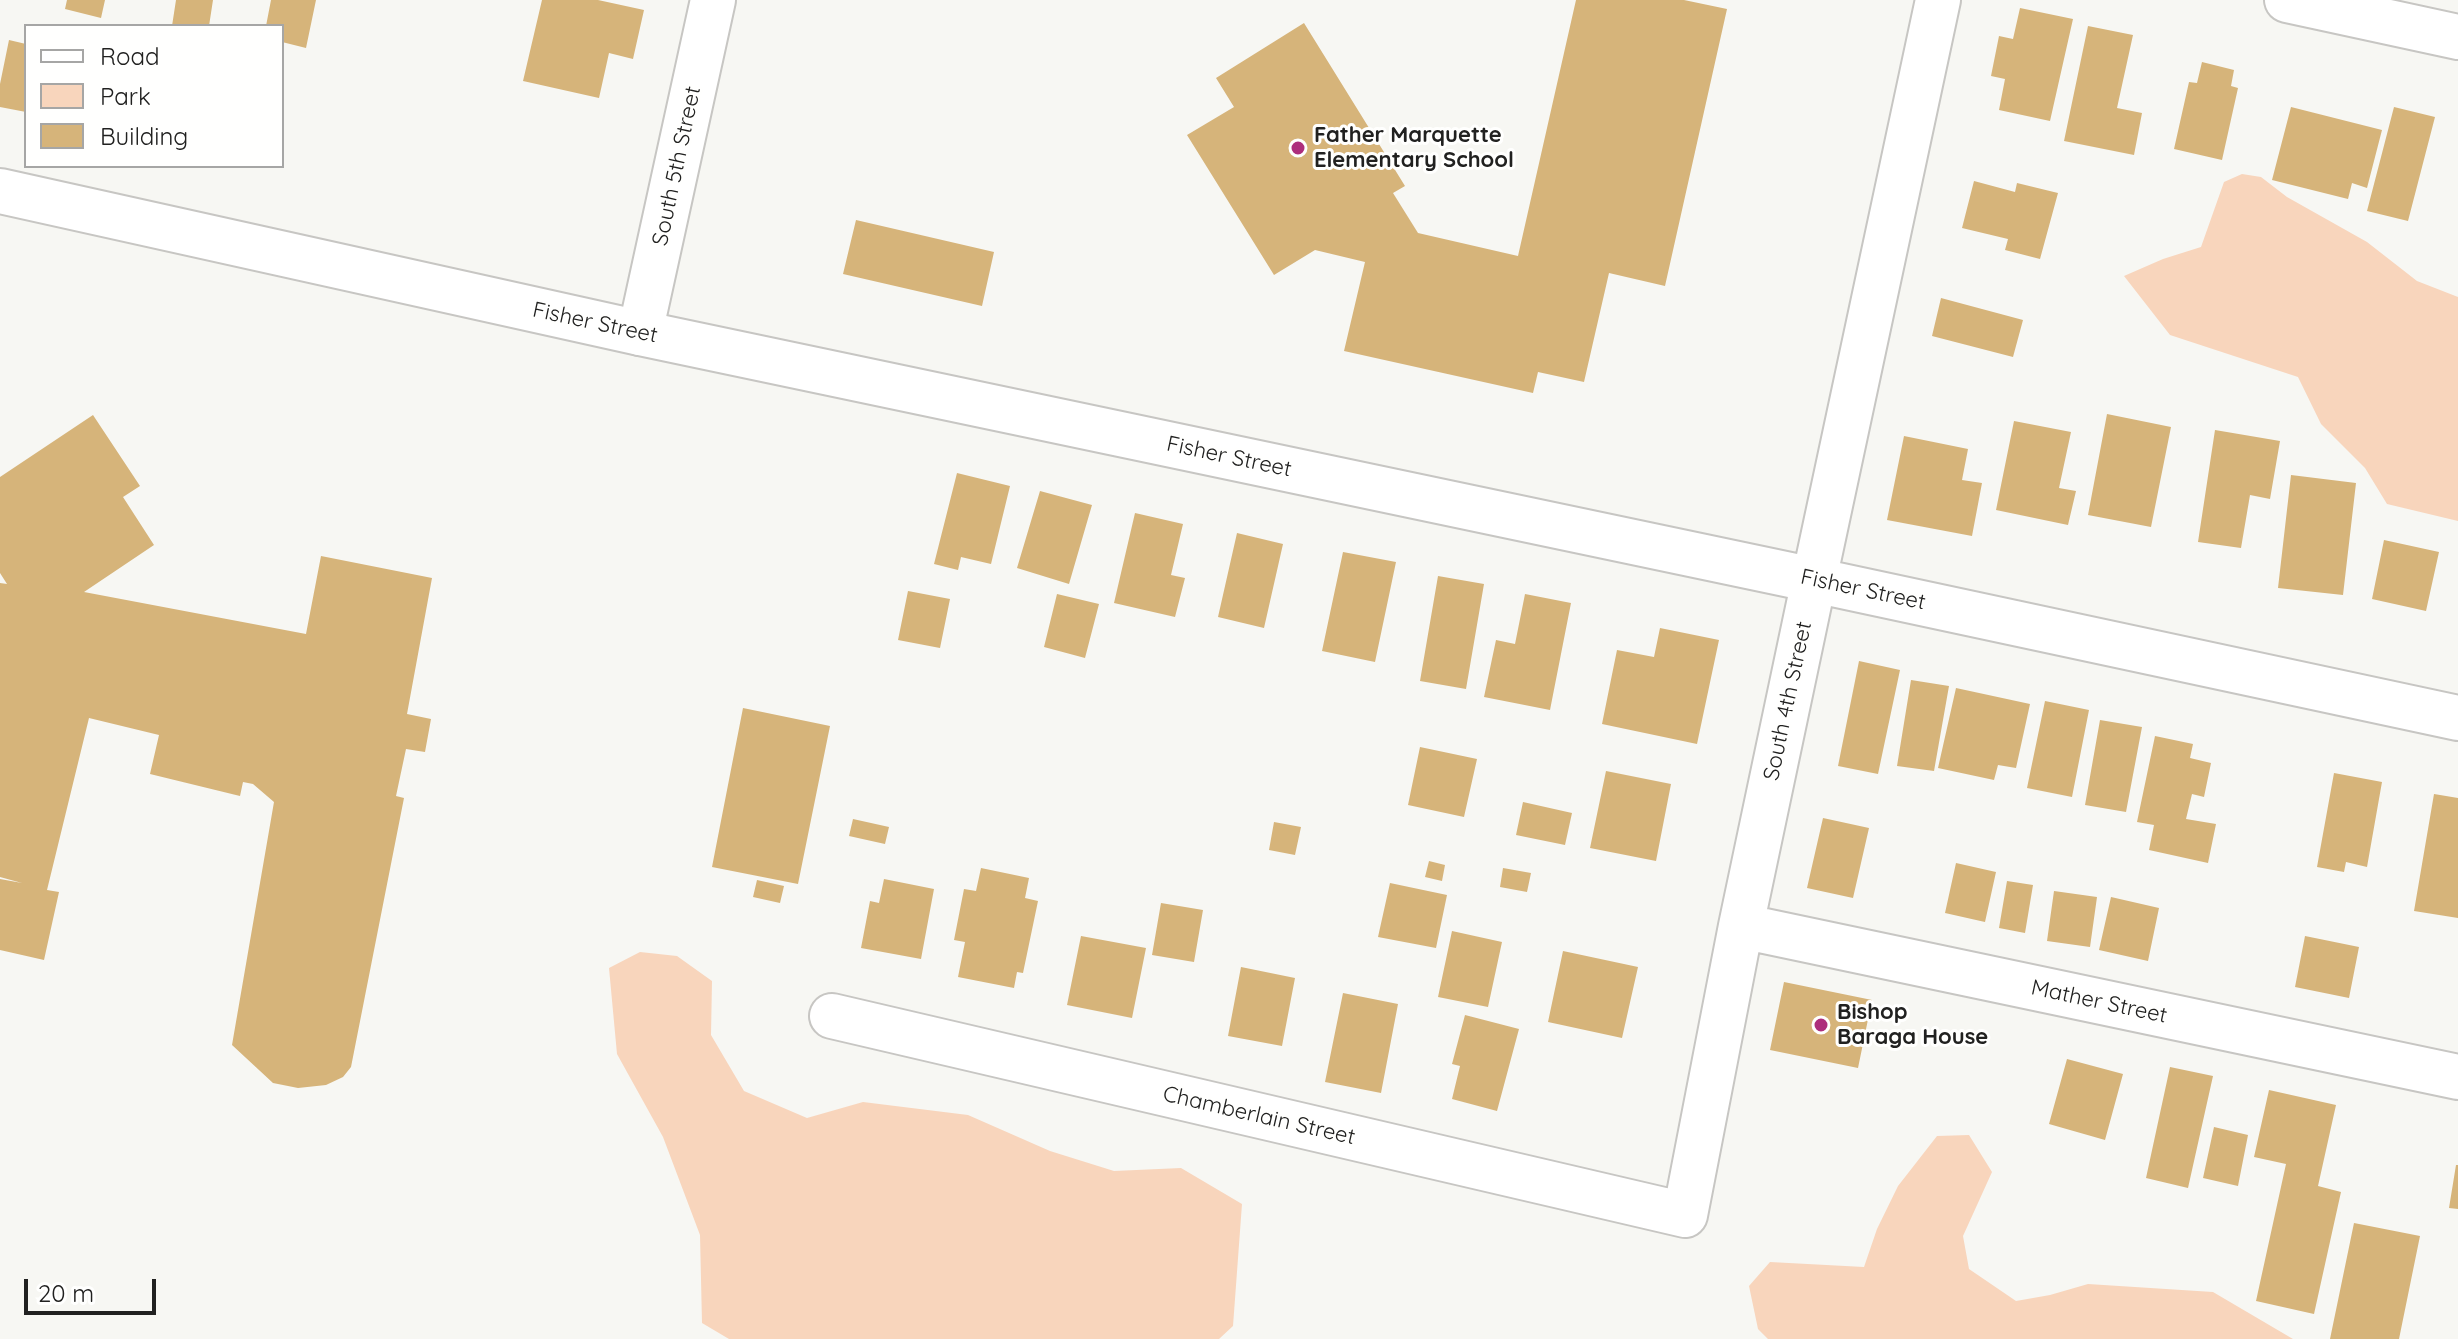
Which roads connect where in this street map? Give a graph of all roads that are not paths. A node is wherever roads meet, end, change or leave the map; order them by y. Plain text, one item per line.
1 (713, 0) edge
2 (1938, 0) edge
3 (2287, 0) edge
4 (2458, 37) edge
5 (0, 191) edge
6 (640, 333) junction
7 (1814, 580) junction
8 (2458, 718) edge
9 (1741, 926) junction
10 (832, 1016) dead end
11 (2458, 1077) edge
12 (1685, 1215) joint

1 - 6 street, South 5th Street
2 - 7 street, South 4th Street
3 - 4 street
5 - 6 street, Fisher Street
6 - 7 street, Fisher Street
7 - 8 street, Fisher Street
7 - 9 street, South 4th Street
9 - 11 street, Mather Street
9 - 12 street, South 4th Street
10 - 12 street, Chamberlain Street

